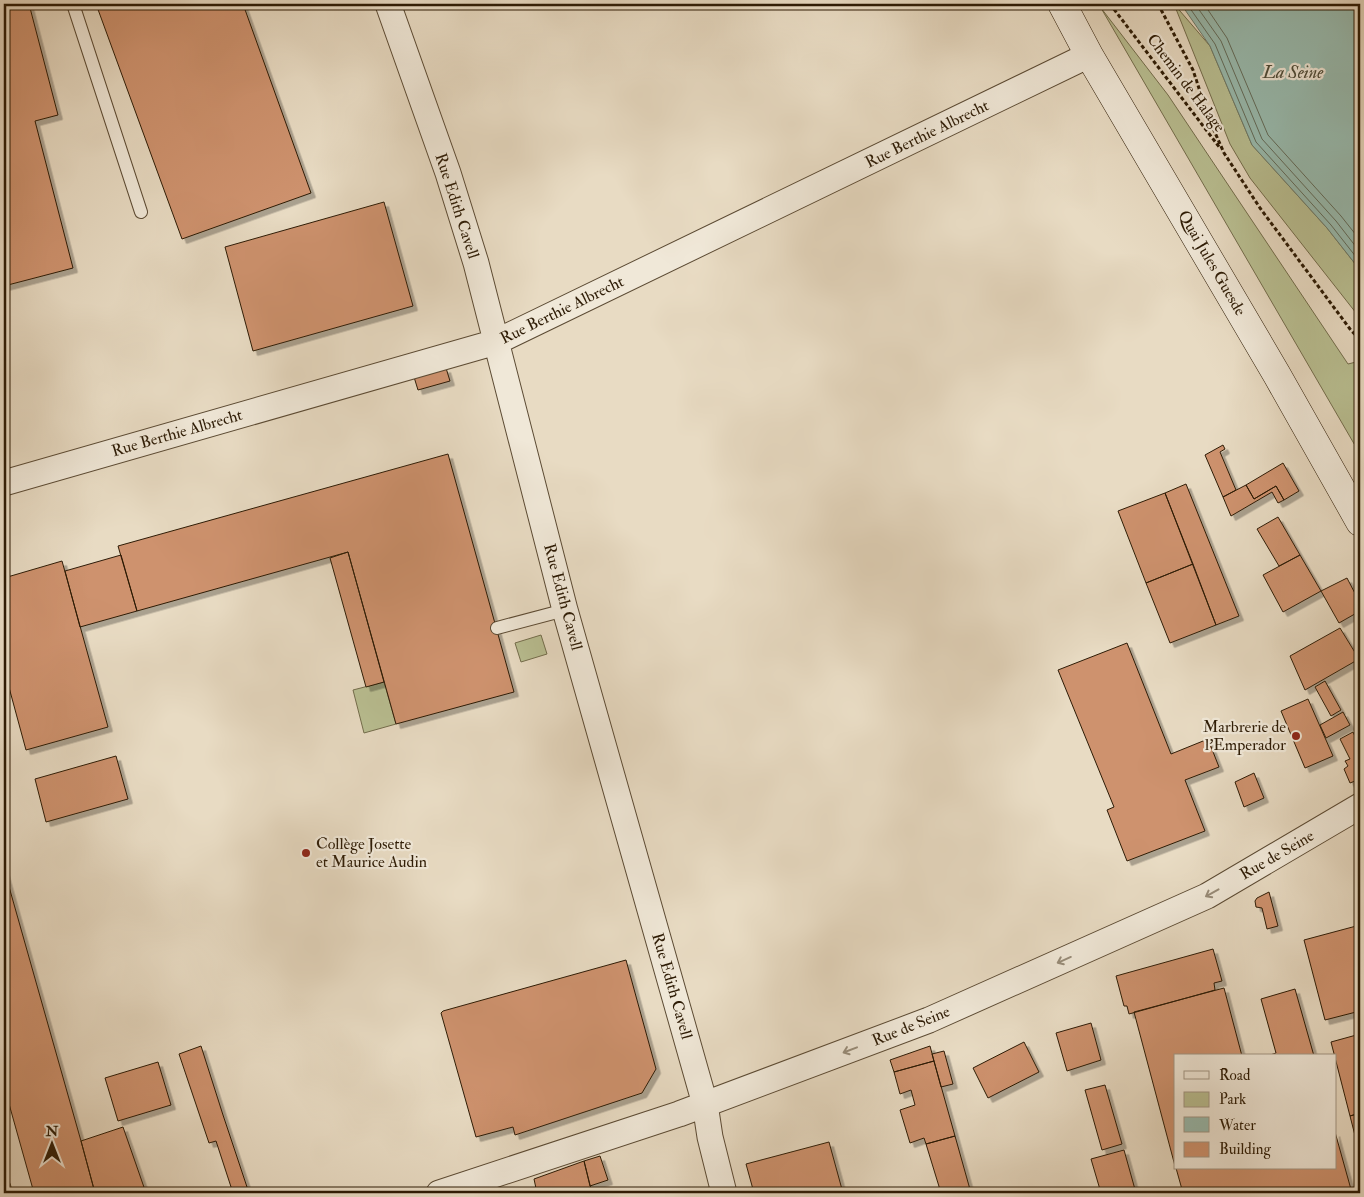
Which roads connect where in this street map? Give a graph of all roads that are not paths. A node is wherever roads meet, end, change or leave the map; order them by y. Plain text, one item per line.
1 (73, 4) edge
2 (388, 4) edge
3 (1062, 4) edge
4 (1089, 55) junction
5 (141, 212) dead end
6 (496, 342) junction
7 (4, 483) edge
8 (1360, 522) edge
9 (565, 610) junction
10 (496, 628) dead end
11 (1360, 806) edge
12 (705, 1104) junction
13 (4, 1186) edge
14 (6, 1193) edge
15 (439, 1193) edge
16 (724, 1193) edge

1 - 5 lane
2 - 6 street, Rue Edith Cavell
3 - 4 main road, Quai Jules Guesde
4 - 6 street, Rue Berthie Albrecht
4 - 8 main road, Quai Jules Guesde
6 - 7 street, Rue Berthie Albrecht
6 - 9 street, Rue Edith Cavell
9 - 10 lane
9 - 12 street, Rue Edith Cavell
11 -> 12 street, Rue de Seine
12 - 15 street, Rue de Seine
12 - 16 street, Rue Edith Cavell
13 - 14 lane

